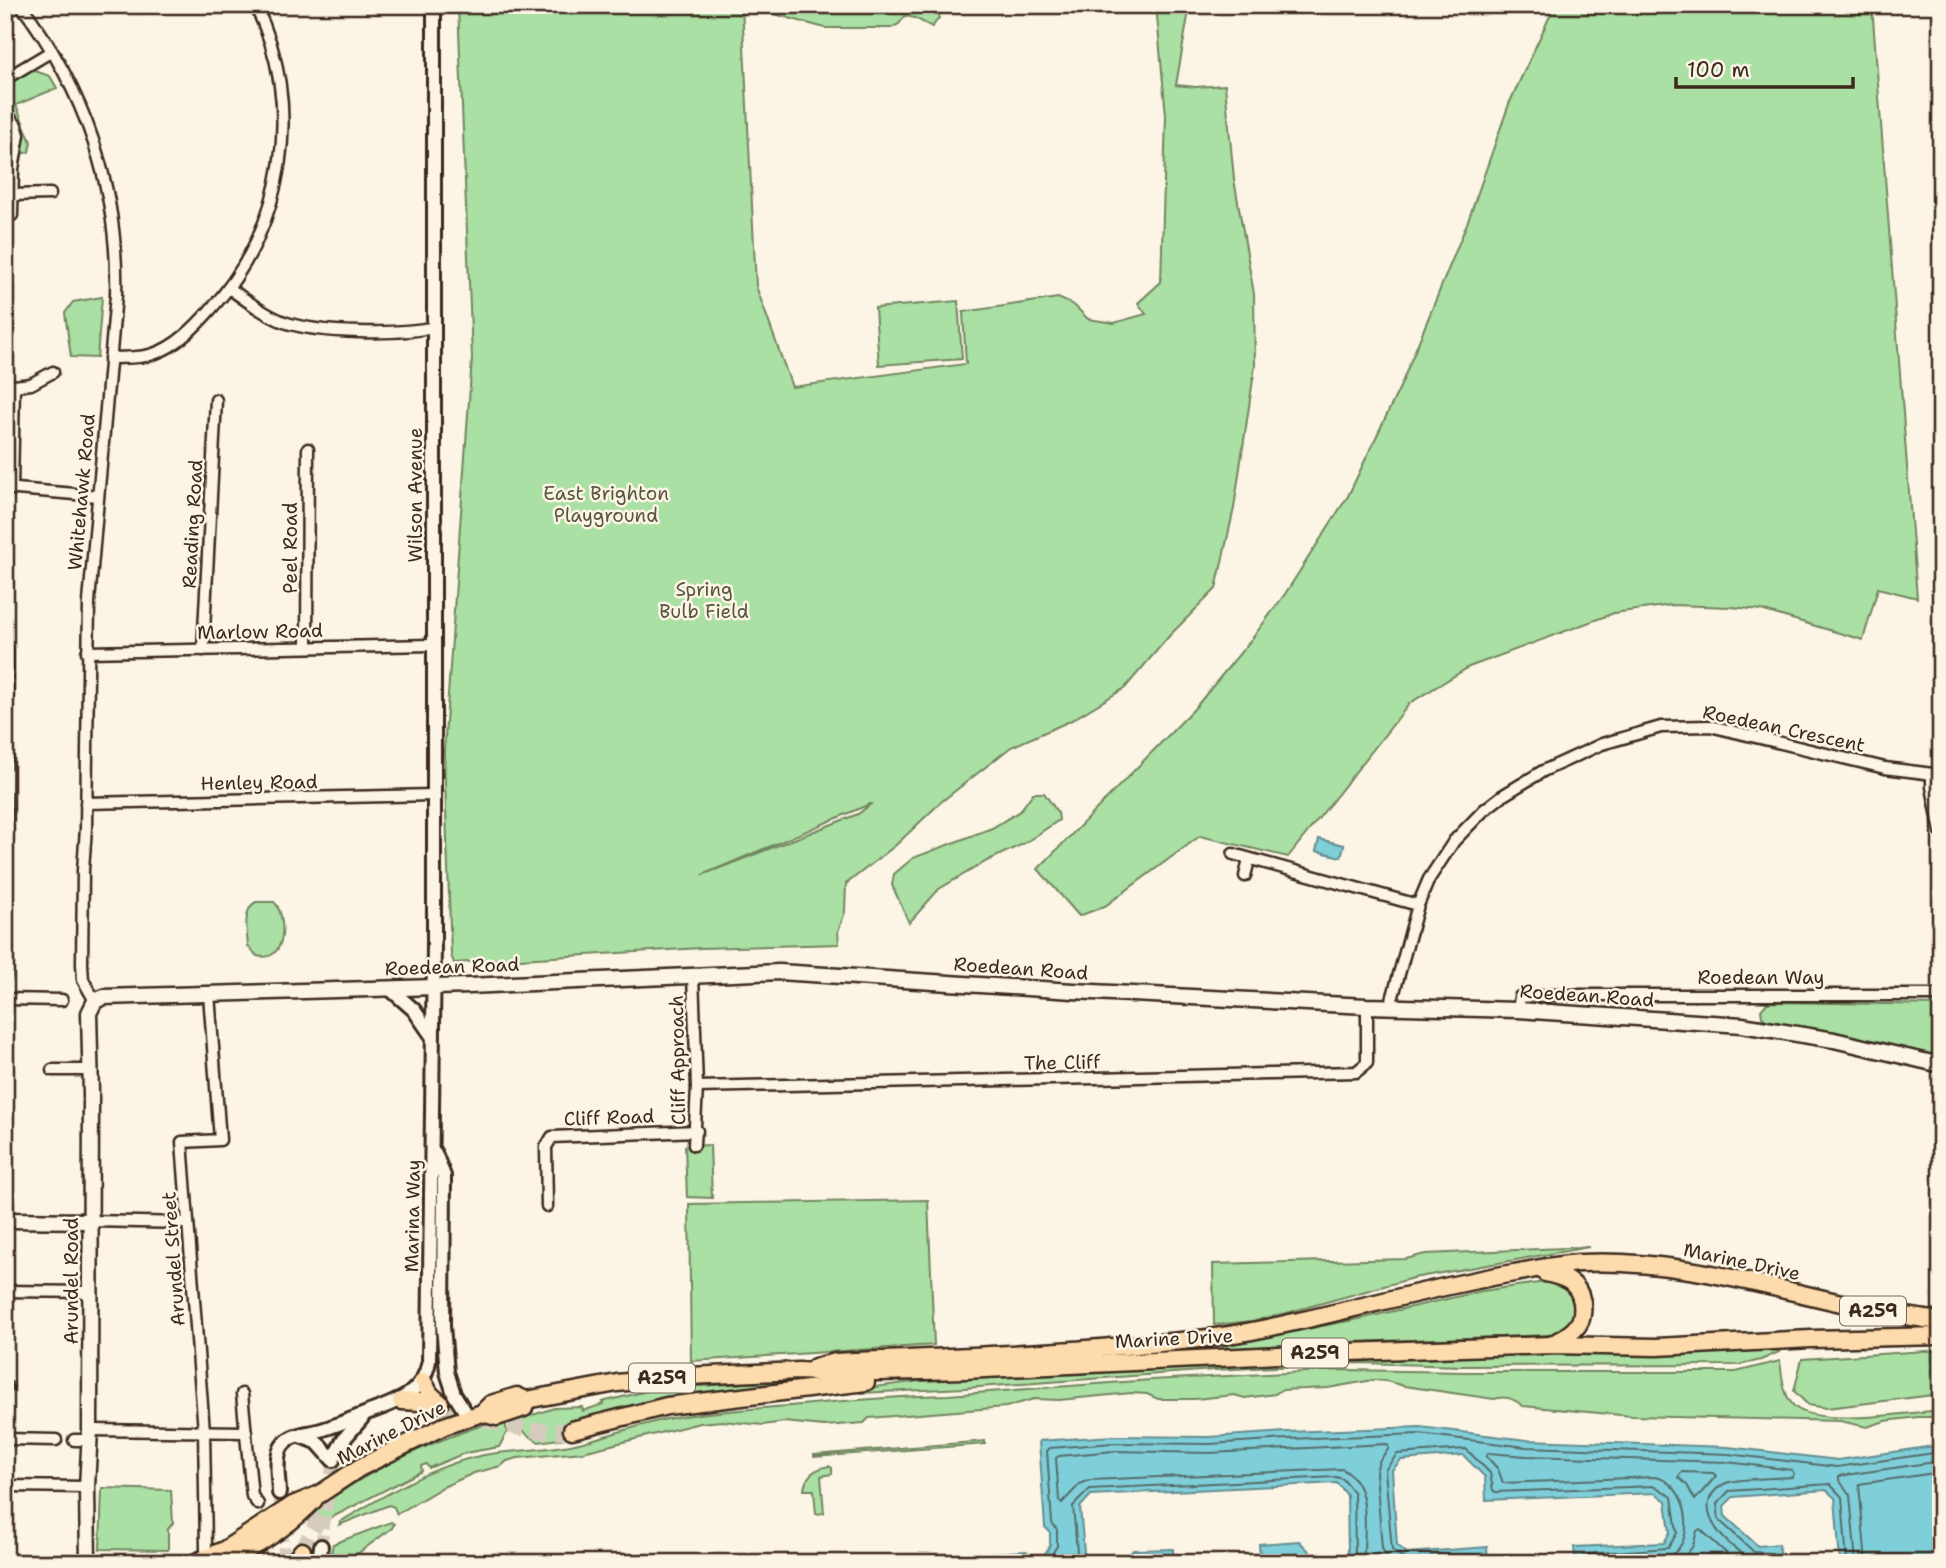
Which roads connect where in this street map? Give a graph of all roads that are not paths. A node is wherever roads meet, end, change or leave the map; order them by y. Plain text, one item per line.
1 (21, 5) edge
2 (255, 5) edge
3 (434, 5) edge
4 (52, 51) junction
5 (5, 79) edge
6 (5, 112) edge
7 (12, 194) junction
8 (50, 194) dead end
9 (5, 216) edge
10 (229, 288) junction
11 (435, 327) junction
12 (110, 358) junction
13 (53, 372) dead end
14 (9, 384) edge
15 (216, 400) dead end
16 (308, 449) dead end
17 (9, 489) edge
18 (98, 496) junction
19 (433, 645) junction
20 (307, 647) junction
21 (7, 649) dead end
22 (203, 650) junction
23 (87, 652) junction
24 (1937, 775) edge
25 (433, 795) junction
26 (86, 803) junction
27 (1941, 832) edge
28 (1233, 854) dead end
29 (1249, 860) junction
30 (1245, 876) dead end
31 (1418, 905) junction
32 (693, 975) junction
33 (5, 978) edge
34 (433, 985) junction
35 (389, 988) junction
36 (209, 994) junction
37 (1580, 995) junction
38 (1941, 995) edge
39 (5, 999) edge
40 (62, 1000) dead end
41 (94, 1001) junction
42 (1367, 1006) junction
43 (1390, 1007) junction
44 (1518, 1010) junction
45 (1579, 1014) junction
46 (432, 1035) junction
47 (1941, 1065) edge
48 (52, 1070) dead end
49 (91, 1070) junction
50 (697, 1087) junction
51 (696, 1131) junction
52 (694, 1145) dead end
53 (433, 1149) junction
54 (547, 1206) dead end
55 (5, 1220) edge
56 (90, 1221) junction
57 (187, 1223) junction
58 (1533, 1270) junction
59 (5, 1291) edge
60 (90, 1292) junction
61 (1941, 1321) edge
62 (1941, 1336) edge
63 (1551, 1345) junction
64 (965, 1370) junction
65 (799, 1371) junction
66 (423, 1381) junction
67 (242, 1394) dead end
68 (401, 1401) junction
69 (366, 1413) junction
70 (476, 1415) junction
71 (572, 1430) tunnel mouth
72 (204, 1431) junction
73 (246, 1432) junction
74 (89, 1435) junction
75 (296, 1436) junction
76 (5, 1439) edge
77 (56, 1440) dead end
78 (74, 1440) dead end
79 (5, 1486) edge
80 (87, 1487) junction
81 (279, 1493) tunnel mouth
82 (258, 1504) dead end
83 (321, 1546) tunnel mouth
84 (5, 1561) edge
85 (208, 1561) edge
86 (49, 1563) edge
87 (88, 1563) edge
88 (319, 1563) edge

1 - 4 street, Whitehawk Road
2 - 10 street
3 - 11 street, Wilson Avenue
4 - 5 street
4 - 12 street, Whitehawk Road
6 - 7 street
7 - 8 street
7 - 9 street
10 - 11 street
10 - 12 street
11 - 19 street, Wilson Avenue
12 - 18 street, Whitehawk Road
13 - 14 street
14 - 17 street
15 - 22 street, Reading Road
16 - 20 street, Peel Road
17 - 18 street
18 - 23 street, Whitehawk Road
19 - 20 street, Marlow Road
19 - 25 street, Wilson Avenue
20 - 22 street, Marlow Road
21 - 33 street
22 - 23 street, Marlow Road
23 - 26 street, Whitehawk Road
24 - 27 street
24 - 31 street, Roedean Crescent
25 - 26 street, Henley Road
25 - 34 street, Wilson Avenue
26 - 41 street, Whitehawk Road
28 - 29 street
29 - 30 street
29 - 31 street
31 - 43 street, Roedean Crescent
32 - 34 main road, Roedean Road
32 - 42 main road, Roedean Road
32 - 50 street, Cliff Approach
34 - 35 main road, Roedean Road
34 - 46 street, Marina Way
35 - 36 main road, Roedean Road
35 - 46 street
36 - 41 main road, Roedean Road
36 - 57 street, Arundel Street
37 - 38 street, Roedean Way
37 - 44 street, Roedean Way
37 - 45 street
39 - 40 street
41 - 49 main road, Arundel Road
42 - 43 main road, Roedean Road
42 - 50 street, The Cliff
43 - 44 main road, Roedean Road
44 - 45 main road, Roedean Road
45 - 47 main road, Roedean Road
46 - 53 street, Marina Way
48 - 49 street
49 - 56 main road, Arundel Road
50 - 51 street, Cliff Approach
51 - 52 street, Cliff Approach
51 - 54 street, Cliff Road
53 - 66 street, Marina Way
53 - 70 street
55 - 56 main road
56 - 57 street
56 - 60 main road, Arundel Road
57 - 72 street, Arundel Street
58 - 61 main road, Marine Drive / A259
58 - 63 main road, Marine Drive / A259
58 - 65 main road, Marine Drive / A259
59 - 60 street
60 - 74 main road, Arundel Road
62 - 63 main road, Marine Drive / A259
63 - 64 main road, Marine Drive / A259
64 - 65 main road, Marine Drive / A259
64 - 71 main road
65 - 70 main road, Marine Drive / A259
66 - 68 street
66 - 68 main road
67 - 73 street
68 - 69 street
69 - 75 street
69 - 75 street
70 - 85 main road, Marine Drive / A259
72 - 73 street
72 - 74 street
72 - 85 street, Arundel Street
73 - 82 street
74 - 78 street
74 - 80 main road, Arundel Road
75 - 81 street
76 - 77 street
79 - 80 street
80 - 87 main road, Arundel Road
83 - 88 street
84 - 86 street

